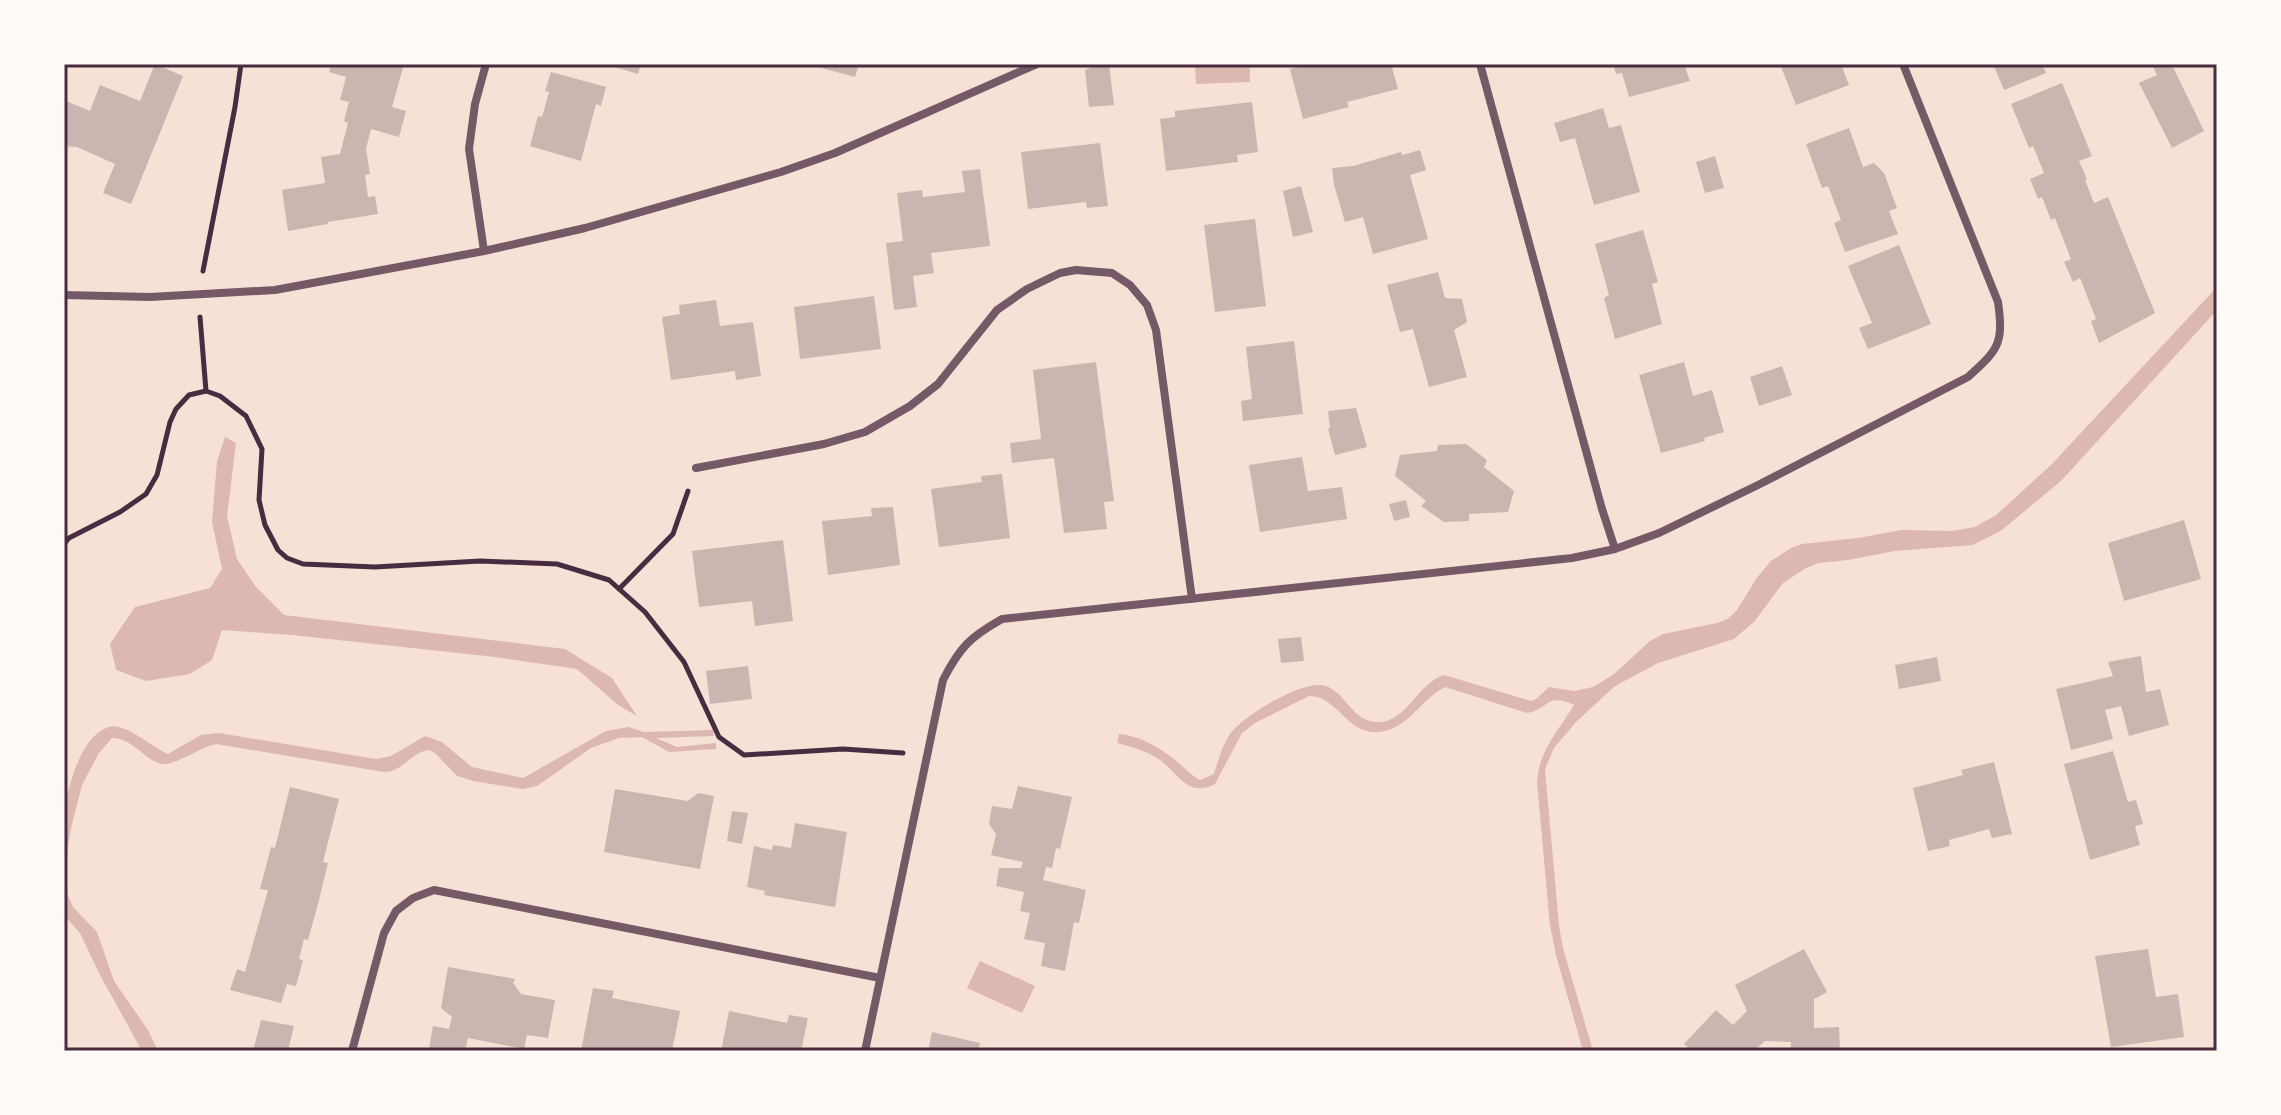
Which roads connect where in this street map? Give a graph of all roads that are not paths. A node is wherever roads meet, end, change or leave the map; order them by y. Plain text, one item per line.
1 (486, 64) edge
2 (1037, 64) edge
3 (1480, 64) edge
4 (1903, 64) edge
5 (484, 251) junction
6 (64, 295) edge
7 (696, 468) road end
8 (1615, 549) junction
9 (1192, 599) junction
10 (880, 978) junction
11 (352, 1051) edge
12 (865, 1051) edge

1 - 5 street
2 - 5 street
3 - 8 street
4 - 8 street
5 - 6 street
7 - 9 street
8 - 9 street
9 - 10 street
10 - 11 street
10 - 12 street

